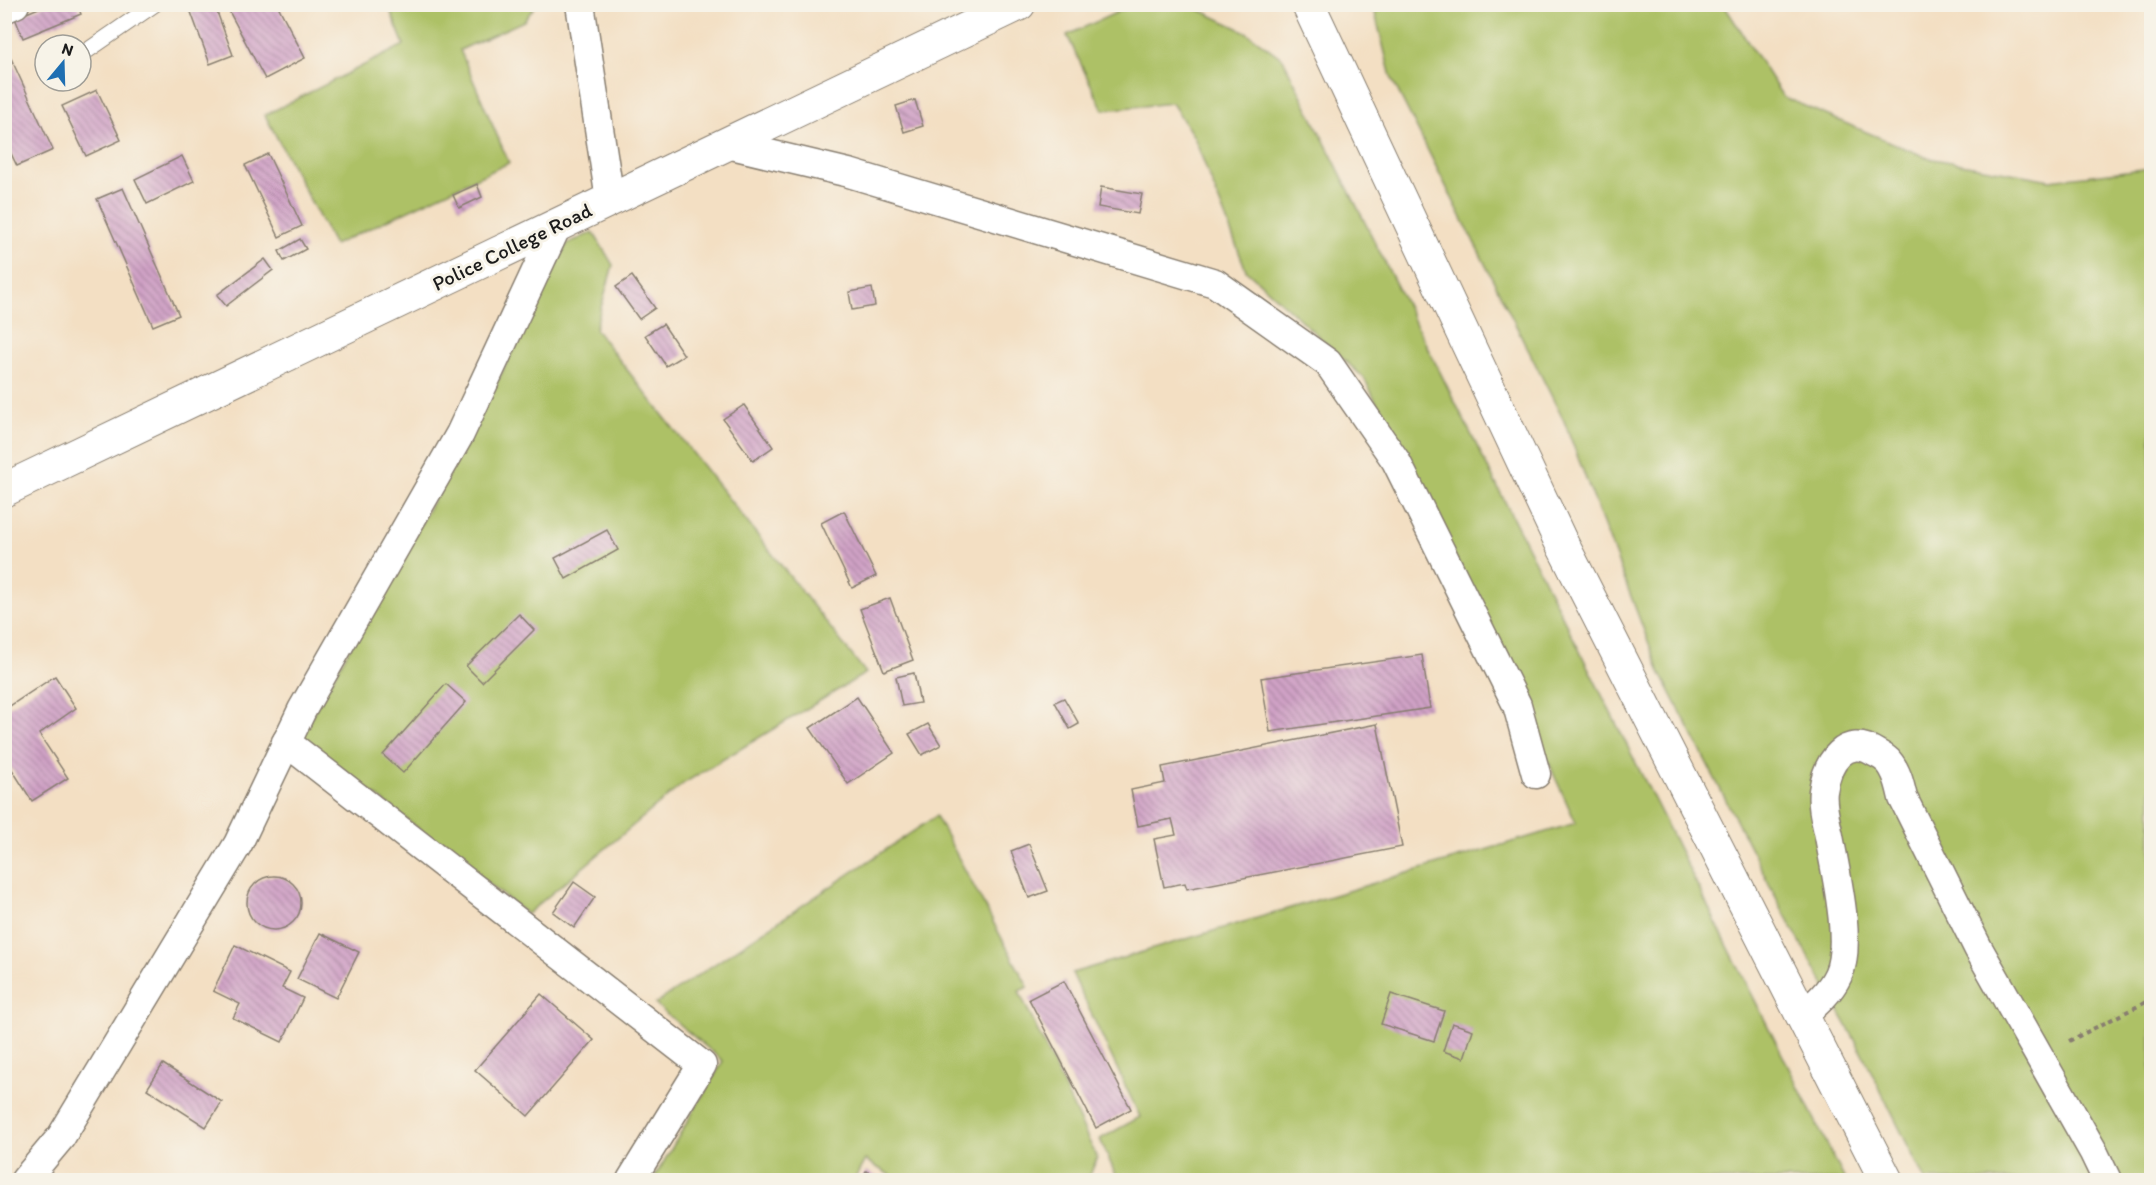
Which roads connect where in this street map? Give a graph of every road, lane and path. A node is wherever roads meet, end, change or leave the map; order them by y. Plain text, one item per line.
1 (15, 4) edge
2 (155, 4) edge
3 (580, 4) edge
4 (1019, 4) edge
5 (1308, 4) edge
6 (4, 9) edge
7 (975, 15) edge
8 (93, 47) edge
9 (727, 144) junction
10 (610, 200) junction
11 (557, 226) junction
12 (4, 490) edge
13 (286, 742) junction
14 (1536, 774) dead end
15 (2151, 999) edge
16 (1802, 1016) junction
17 (2039, 1056) junction
18 (25, 1180) edge
19 (631, 1180) edge
20 (1886, 1180) edge
21 (2107, 1180) edge

1 - 6 street
2 - 8 lane
3 - 10 street
4 - 7 street, Police College Road
5 - 16 street
7 - 9 street, Police College Road
9 - 10 street, Police College Road
9 - 14 street
10 - 11 street, Police College Road
11 - 12 street, Police College Road
11 - 13 street
13 - 18 street
13 - 19 street
15 - 17 path
16 - 17 street
16 - 20 street
17 - 21 street

